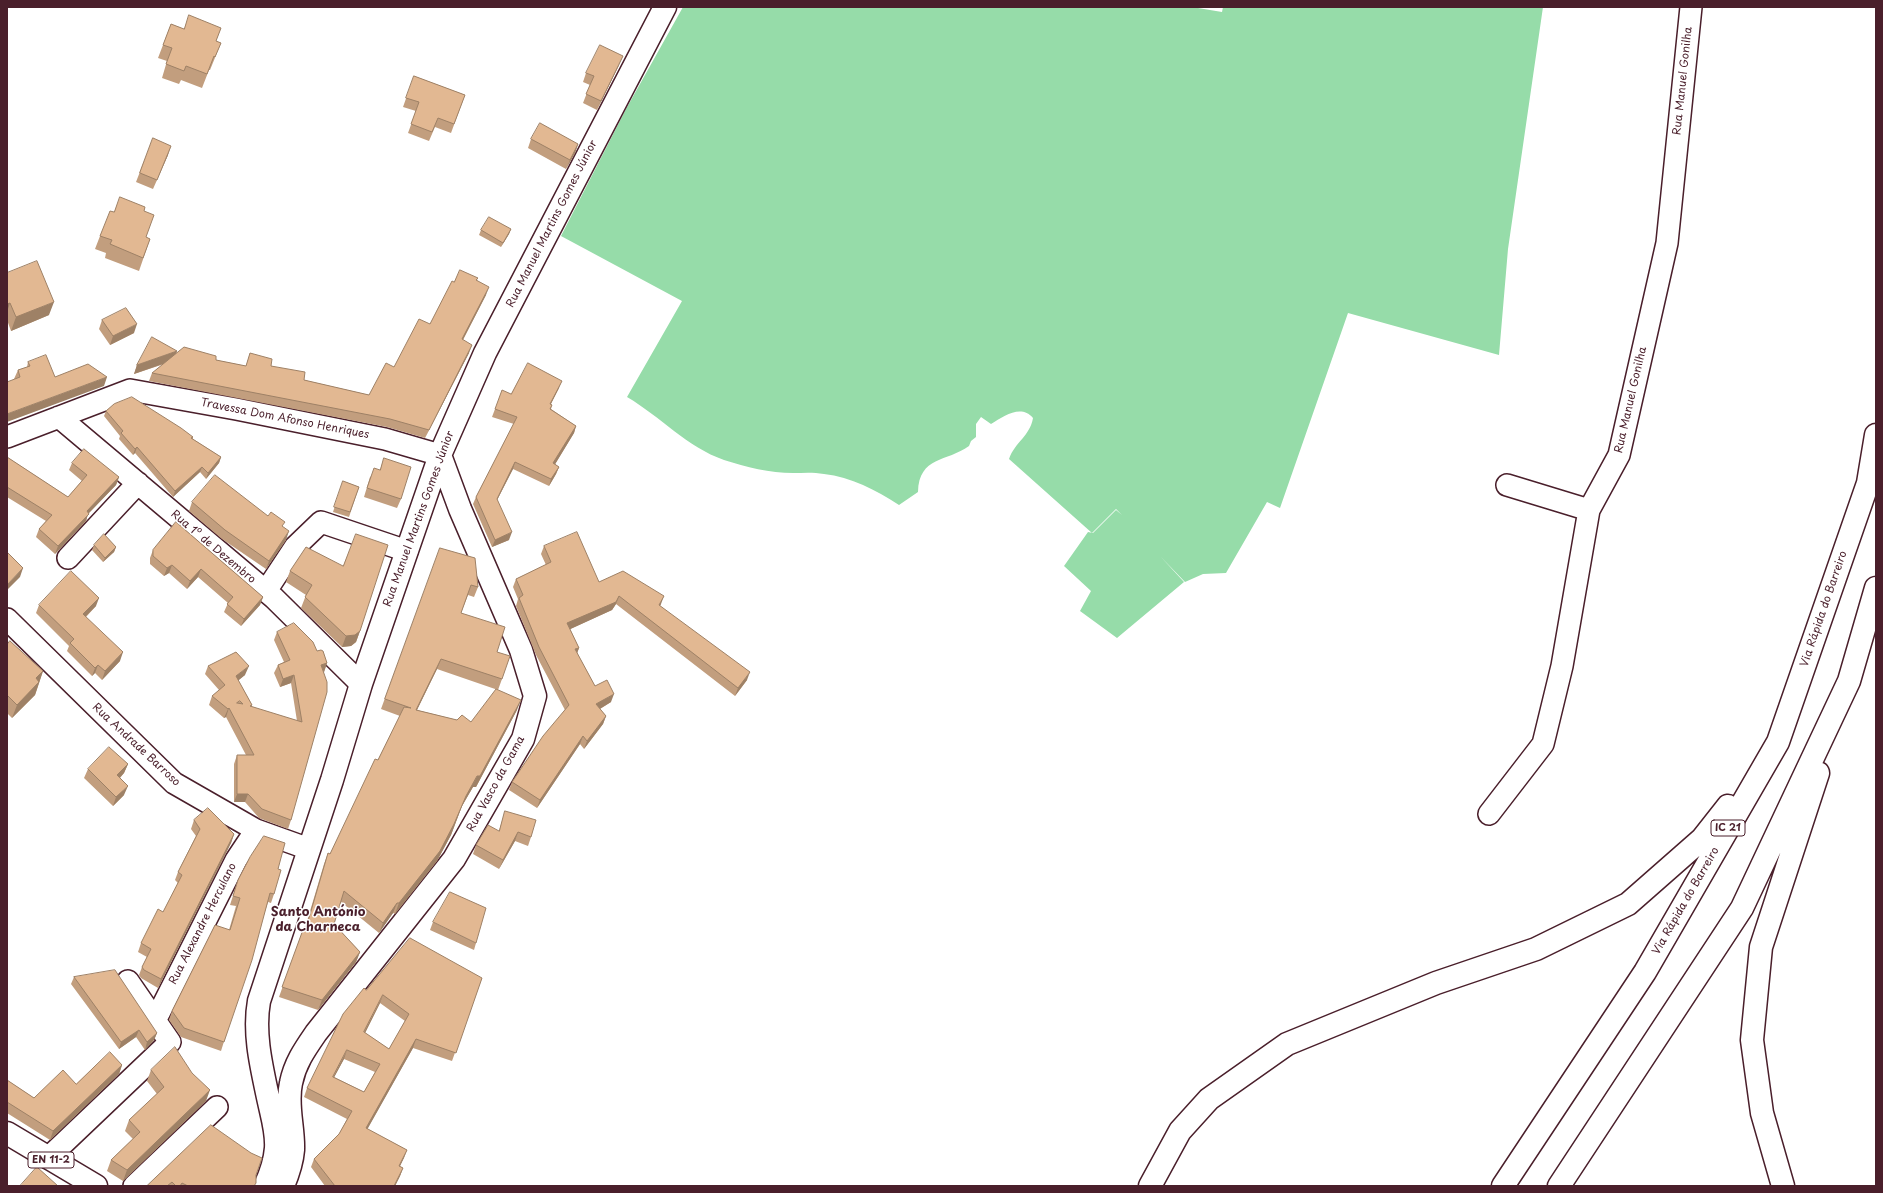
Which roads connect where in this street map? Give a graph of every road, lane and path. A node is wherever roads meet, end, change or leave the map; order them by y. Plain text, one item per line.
1 (665, 7) edge
2 (1691, 7) edge
3 (59, 417) junction
4 (1876, 435) edge
5 (7, 437) edge
6 (440, 455) junction
7 (138, 483) junction
8 (1507, 486) dead end
9 (1589, 510) junction
10 (407, 551) junction
11 (68, 558) dead end
12 (1876, 588) edge
13 (266, 591) junction
14 (7, 619) edge
15 (1849, 681) junction
16 (361, 684) junction
17 (1778, 742) junction
18 (1489, 814) dead end
19 (256, 830) junction
20 (309, 849) junction
21 (128, 981) dead end
22 (155, 1021) junction
23 (259, 1052) junction
24 (297, 1061) junction
25 (217, 1107) dead end
26 (7, 1133) edge
27 (48, 1158) junction
28 (96, 1186) edge
29 (134, 1186) edge
30 (265, 1186) edge
31 (283, 1186) edge
32 (1150, 1186) edge
33 (1503, 1186) edge
34 (1559, 1186) edge
35 (1783, 1186) edge

1 - 6 main road, Rua Manuel Martins Gomes Júnior
2 - 9 street, Rua Manuel Gonilha
3 - 5 street
3 - 6 street, Travessa Dom Afonso Henriques
3 - 7 street, Rua 1º de Dezembro
4 - 17 main road, Via Rápida do Barreiro / IC 21
6 - 10 main road, Rua Manuel Martins Gomes Júnior
6 - 24 main road, Rua Vasco da Gama
7 - 11 street
7 - 13 street, Rua 1º de Dezembro
8 - 9 street
9 - 18 street, Rua Manuel Gonilha
10 - 13 street
10 - 16 main road, Rua Manuel Martins Gomes Júnior
12 - 15 main road
13 - 16 street, Rua 1º de Dezembro
14 - 19 street, Rua Andrade Barroso
15 - 34 main road
15 - 35 main road
16 - 20 main road, Rua Manuel Martins Gomes Júnior
17 - 32 main road
17 - 33 main road, Via Rápida do Barreiro / IC 21
19 - 20 street, Rua Andrade Barroso
19 - 22 street, Rua Alexandre Herculano
20 - 23 main road, Rua Manuel Martins Gomes Júnior
21 - 22 street
22 - 27 street
23 - 24 main road
23 - 30 main road, Rua Manuel Martins Gomes Júnior
24 - 31 main road, Rua Vasco da Gama
25 - 29 street
26 - 27 main road, EN 11-2
27 - 28 main road, EN 11-2

